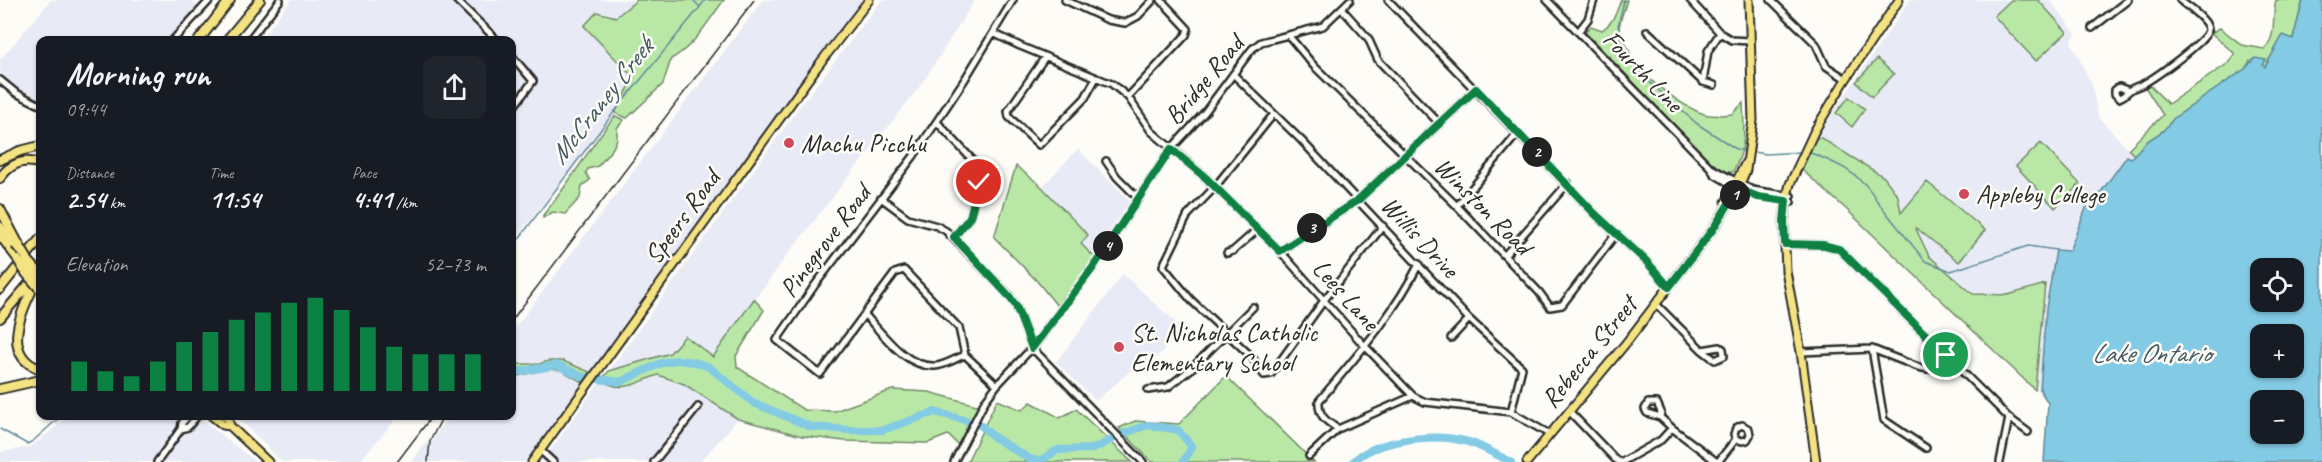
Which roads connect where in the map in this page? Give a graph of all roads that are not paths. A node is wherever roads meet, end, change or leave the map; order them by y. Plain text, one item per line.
1 (210, 0) edge
2 (230, 0) edge
3 (280, 0) edge
4 (456, 0) edge
5 (869, 0) edge
6 (1013, 0) edge
7 (1065, 0) edge
8 (1153, 0) edge
9 (1161, 0) edge
10 (1350, 0) edge
11 (1388, 0) edge
12 (1548, 0) edge
13 (1594, 0) edge
14 (1690, 0) edge
15 (1749, 0) edge
16 (1771, 0) edge
17 (1899, 0) edge
18 (2128, 0) edge
19 (2180, 0) edge
20 (257, 3) edge
21 (1342, 9) junction
22 (2092, 28) dead end
23 (1647, 31) dead end
24 (1578, 32) junction
25 (993, 33) junction
26 (1720, 33) junction
27 (177, 36) edge
28 (200, 36) edge
29 (230, 36) edge
30 (235, 36) edge
31 (252, 36) edge
32 (493, 36) edge
33 (1289, 36) junction
34 (1750, 41) junction
35 (1045, 57) junction
36 (516, 61) edge
37 (1233, 74) junction
38 (1096, 78) junction
39 (1846, 79) junction
40 (0, 80) edge
41 (1703, 82) junction
42 (1714, 85) dead end
43 (1476, 89) junction
44 (2129, 91) dead end
45 (1128, 97) junction
46 (36, 103) edge
47 (516, 104) edge
48 (1273, 115) junction
49 (937, 122) junction
50 (1439, 123) junction
51 (1518, 133) junction
52 (36, 147) edge
53 (1171, 149) junction
54 (1404, 157) junction
55 (0, 160) edge
56 (1106, 161) dead end
57 (36, 164) edge
58 (0, 178) edge
59 (1568, 183) junction
60 (1737, 186) junction
61 (1214, 188) junction
62 (881, 198) junction
63 (1139, 199) junction
64 (1789, 199) junction
65 (1358, 200) junction
66 (1456, 206) junction
67 (0, 209) edge
68 (0, 226) edge
69 (1383, 226) junction
70 (1258, 229) junction
71 (1616, 234) junction
72 (0, 236) edge
73 (36, 237) edge
74 (954, 237) junction
75 (36, 244) edge
76 (1785, 244) junction
77 (14, 246) junction
78 (1280, 251) junction
79 (1227, 253) dead end
80 (1505, 255) junction
81 (27, 258) joint
82 (18, 260) junction
83 (1419, 264) junction
84 (36, 268) edge
85 (10, 276) junction
86 (36, 277) edge
87 (36, 277) edge
88 (36, 279) edge
89 (36, 284) edge
90 (1669, 287) junction
91 (0, 289) edge
92 (1325, 299) junction
93 (1656, 304) junction
94 (1253, 307) dead end
95 (865, 315) junction
96 (0, 318) edge
97 (1469, 319) junction
98 (9, 327) dead end
99 (1227, 333) junction
100 (1452, 338) dead end
101 (9, 344) dead end
102 (1366, 347) junction
103 (1032, 348) junction
104 (1872, 349) junction
105 (1702, 350) dead end
106 (1801, 352) junction
107 (965, 355) junction
108 (1946, 355) junction
109 (36, 368) edge
110 (36, 381) edge
111 (997, 385) junction
112 (0, 389) edge
113 (1148, 390) dead end
114 (1413, 396) junction
115 (698, 407) dead end
116 (1569, 411) junction
117 (1511, 412) junction
118 (1660, 417) dead end
119 (2009, 418) junction
120 (185, 420) edge
121 (194, 420) edge
122 (217, 420) edge
123 (228, 420) edge
124 (230, 426) junction
125 (1672, 428) junction
126 (181, 429) junction
127 (1338, 429) junction
128 (2028, 432) dead end
129 (1549, 434) junction
130 (1736, 439) dead end
131 (1926, 447) dead end
132 (540, 450) junction
133 (1309, 456) dead end
134 (1528, 461) edge
135 (157, 462) edge
136 (268, 462) edge
137 (532, 462) edge
138 (553, 462) edge
139 (654, 462) edge
140 (954, 462) edge
141 (1143, 462) edge
142 (1621, 462) edge
143 (1718, 462) edge
144 (1816, 462) edge
145 (2000, 462) edge

1 - 27 street
2 - 28 highway
3 - 31 street
4 - 32 street
5 - 132 main road, Speers Road
6 - 25 street, Pinegrove Road
7 - 8 street
9 - 45 street
10 - 21 street, Bridge Road
11 - 43 street
12 - 24 street, Fourth Line
13 - 24 street
14 - 26 street
15 - 34 main road, Rebecca Street
16 - 39 street
17 - 39 main road
18 - 22 street
19 - 44 street
20 - 29 highway
20 - 30 highway
21 - 33 street, Bridge Road
21 - 50 street
23 - 41 street
24 - 60 street, Fourth Line
25 - 35 street, Lees Lane
25 - 49 street, Pinegrove Road
26 - 34 street
26 - 41 street
33 - 37 street, Bridge Road
33 - 54 street, Winston Road
34 - 60 main road, Rebecca Street
35 - 38 street, Lees Lane
35 - 38 street
36 - 47 street
37 - 48 street, Willis Drive
37 - 53 street, Bridge Road
38 - 45 street, Lees Lane
39 - 64 main road
40 - 46 street
41 - 42 street
43 - 50 street
43 - 51 street
45 - 53 street, Lees Lane
48 - 61 street
48 - 65 street, Willis Drive
49 - 62 street, Pinegrove Road
49 - 74 street
50 - 54 street
51 - 59 street
51 - 66 street
52 - 55 highway
53 - 61 street, Lees Lane
53 - 63 street, Bridge Road
54 - 65 street
54 - 66 street, Winston Road
56 - 63 street
57 - 58 highway
59 - 71 street
59 - 80 street
60 - 64 street, Fourth Line
60 - 90 main road, Rebecca Street
61 - 70 street, Lees Lane
61 - 99 street
62 - 74 street
62 - 95 street, Pinegrove Road
63 - 103 street, Bridge Road
64 - 76 main road
65 - 69 street, Willis Drive
65 - 78 street
66 - 80 street, Winston Road
67 - 77 highway
68 - 77 main road
69 - 83 street, Willis Drive
69 - 92 street
70 - 78 street, Lees Lane
70 - 79 street
71 - 80 street, Winston Road
71 - 90 street
72 - 77 main road
73 - 85 highway
74 - 103 street
75 - 85 highway
76 - 106 main road
76 - 108 street
77 - 81 highway, bridge
77 - 82 main road
78 - 92 street, Lees Lane
81 - 84 main road, bridge
82 - 86 main road, bridge
82 - 89 highway, bridge
83 - 97 street, Willis Drive
83 - 102 street
85 - 91 highway
87 - 96 highway
88 - 98 highway
90 - 93 main road, Rebecca Street
92 - 99 street
92 - 102 street, Lees Lane
93 - 105 street
93 - 116 main road, Rebecca Street
94 - 99 street
95 - 107 street
95 - 107 street
97 - 100 street
97 - 117 street, Willis Drive
99 - 113 street
101 - 109 highway
102 - 114 street, Lees Lane
102 - 127 street
103 - 111 street, Bridge Road
103 - 141 street
104 - 106 street
104 - 108 street
104 - 131 street
106 - 144 main road
107 - 111 street
108 - 119 street
110 - 112 highway
111 - 140 street, Bridge Road
114 - 117 street
114 - 127 street
115 - 139 street
116 - 129 main road, Rebecca Street
116 - 142 street
117 - 129 street
118 - 125 street
119 - 128 street
119 - 145 street
120 - 126 street
121 - 126 street
122 - 124 main road
123 - 124 main road
124 - 136 main road
125 - 142 street
125 - 143 street
126 - 135 street
127 - 133 street
129 - 134 main road, Rebecca Street
130 - 143 street
132 - 137 main road, Speers Road
132 - 138 street

